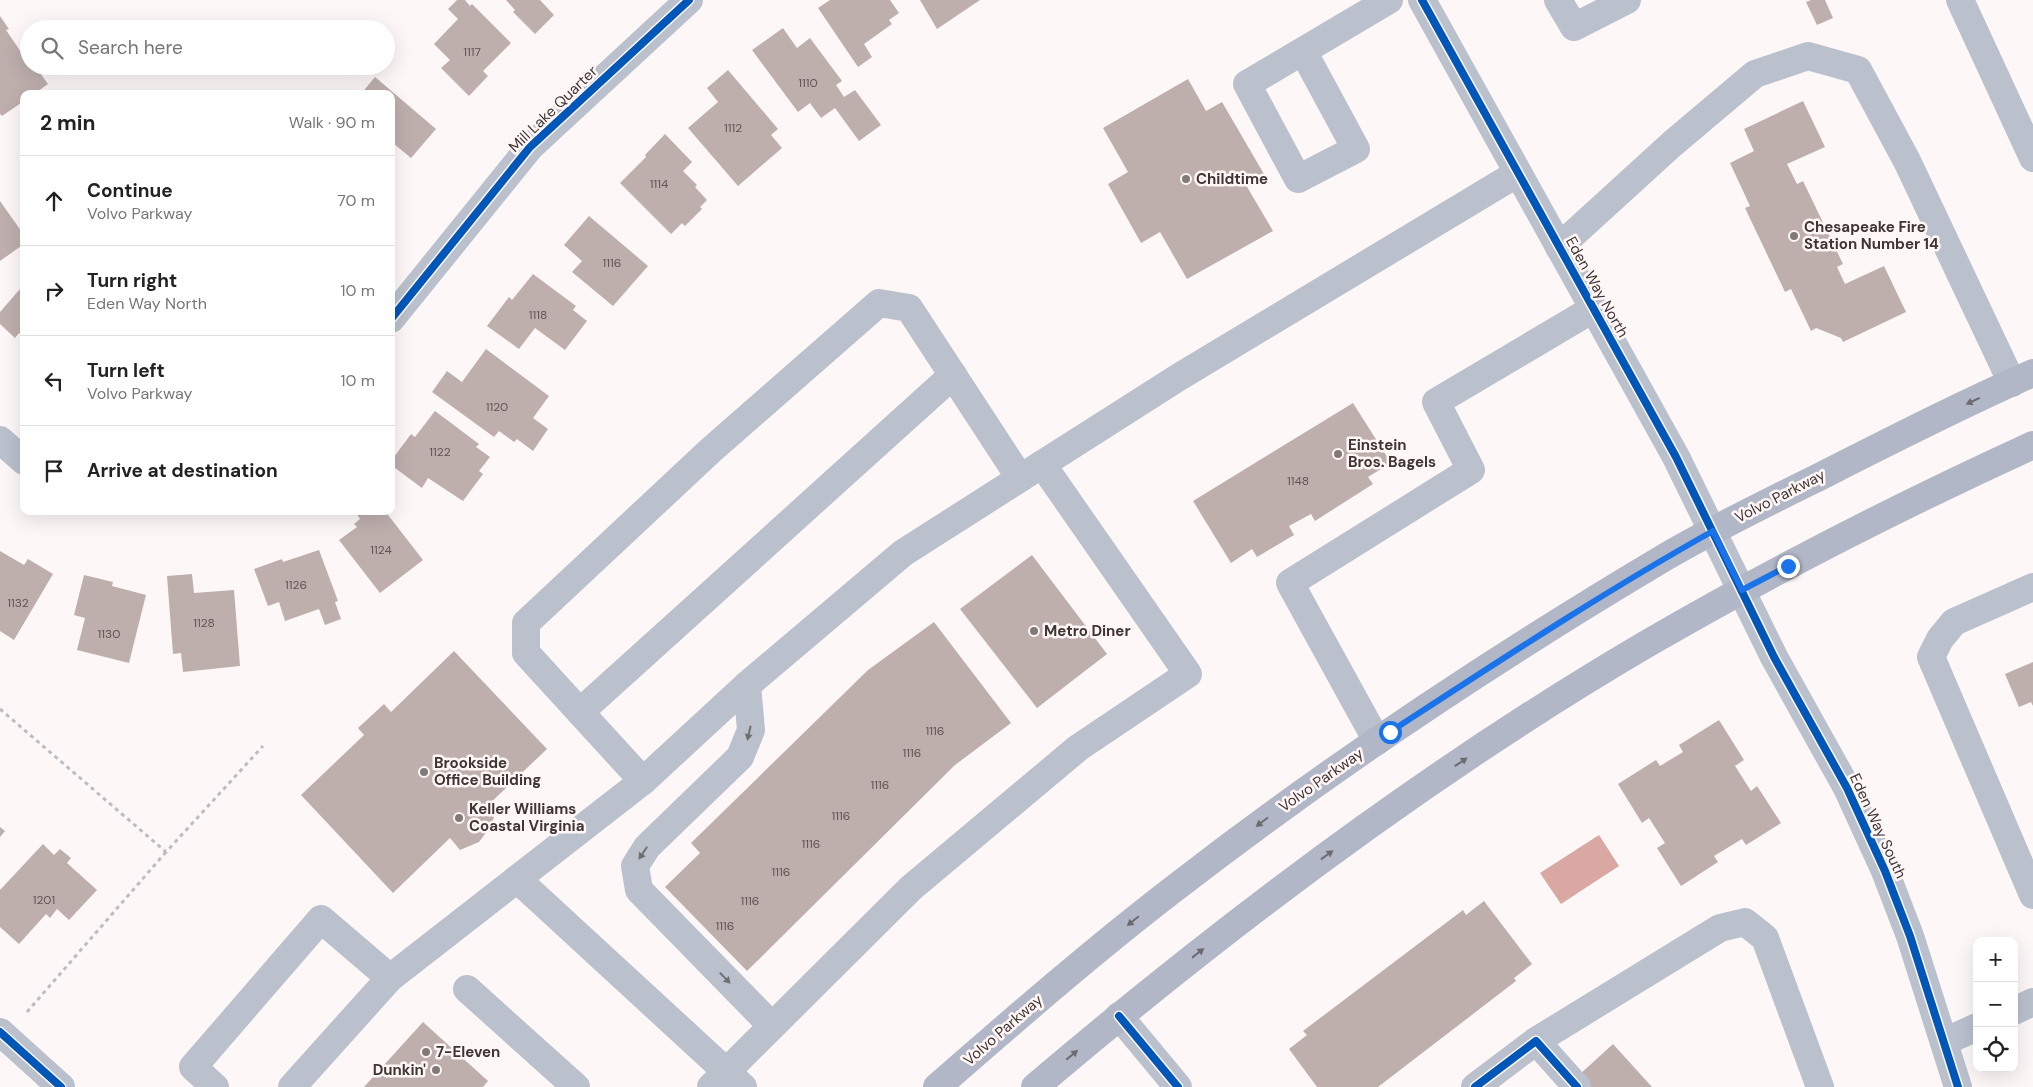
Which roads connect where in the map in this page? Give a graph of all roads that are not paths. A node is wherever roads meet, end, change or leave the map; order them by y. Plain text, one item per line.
1 (689, 0) edge
2 (1389, 0) edge
3 (1422, 0) edge
4 (1558, 0) edge
5 (1627, 0) edge
6 (1960, 0) edge
7 (1303, 51) junction
8 (2033, 158) edge
9 (1518, 173) junction
10 (1559, 247) junction
11 (1593, 309) junction
12 (395, 314) edge
13 (953, 375) junction
14 (2022, 378) edge
15 (0, 440) edge
16 (2033, 446) edge
17 (20, 458) edge
18 (1031, 471) junction
19 (1713, 531) junction
20 (2033, 587) edge
21 (1742, 590) junction
22 (748, 685) junction
23 (580, 712) junction
24 (1377, 741) junction
25 (643, 781) junction
26 (517, 879) junction
27 (2033, 896) edge
28 (390, 978) junction
29 (467, 989) dead end
30 (2033, 1002) edge
31 (2018, 1009) edge
32 (1119, 1016) junction
33 (772, 1026) junction
34 (1973, 1030) edge
35 (0, 1032) edge
36 (1536, 1041) junction
37 (1944, 1042) junction
38 (726, 1082) edge
39 (61, 1087) edge
40 (215, 1087) edge
41 (292, 1087) edge
42 (576, 1087) edge
43 (937, 1087) edge
44 (1035, 1087) edge
45 (1178, 1087) edge
46 (1475, 1087) edge
47 (1577, 1087) edge
48 (1820, 1087) edge
49 (1956, 1087) edge

1 - 12 street, Mill Lake Quarter
2 - 7 street
3 - 9 street, Eden Way North
4 - 5 street
6 - 8 street
7 - 7 street
9 - 10 street, Eden Way North
9 - 18 street
10 - 11 street, Eden Way North
10 - 14 street
11 - 19 street, Eden Way North
11 - 24 street
13 - 18 street
13 - 23 street
13 - 23 street
14 -> 19 main road, Volvo Parkway
15 - 17 street
16 - 21 main road
18 - 22 street
18 - 33 street
19 - 21 street, Eden Way North
19 - 24 main road, Volvo Parkway
20 - 27 street
32 -> 21 main road
21 - 37 street, Eden Way South
22 - 25 street
22 -> 33 street
23 - 25 street
24 -> 43 main road, Volvo Parkway
25 - 26 street
26 - 28 street
26 - 38 street
28 - 40 street
28 - 41 street
29 - 42 street
30 - 31 street
44 -> 32 main road
32 - 45 street
33 - 38 street
34 - 37 street
35 - 39 street
36 - 46 street
36 - 47 street
36 - 48 street
37 - 49 street, Eden Way South

